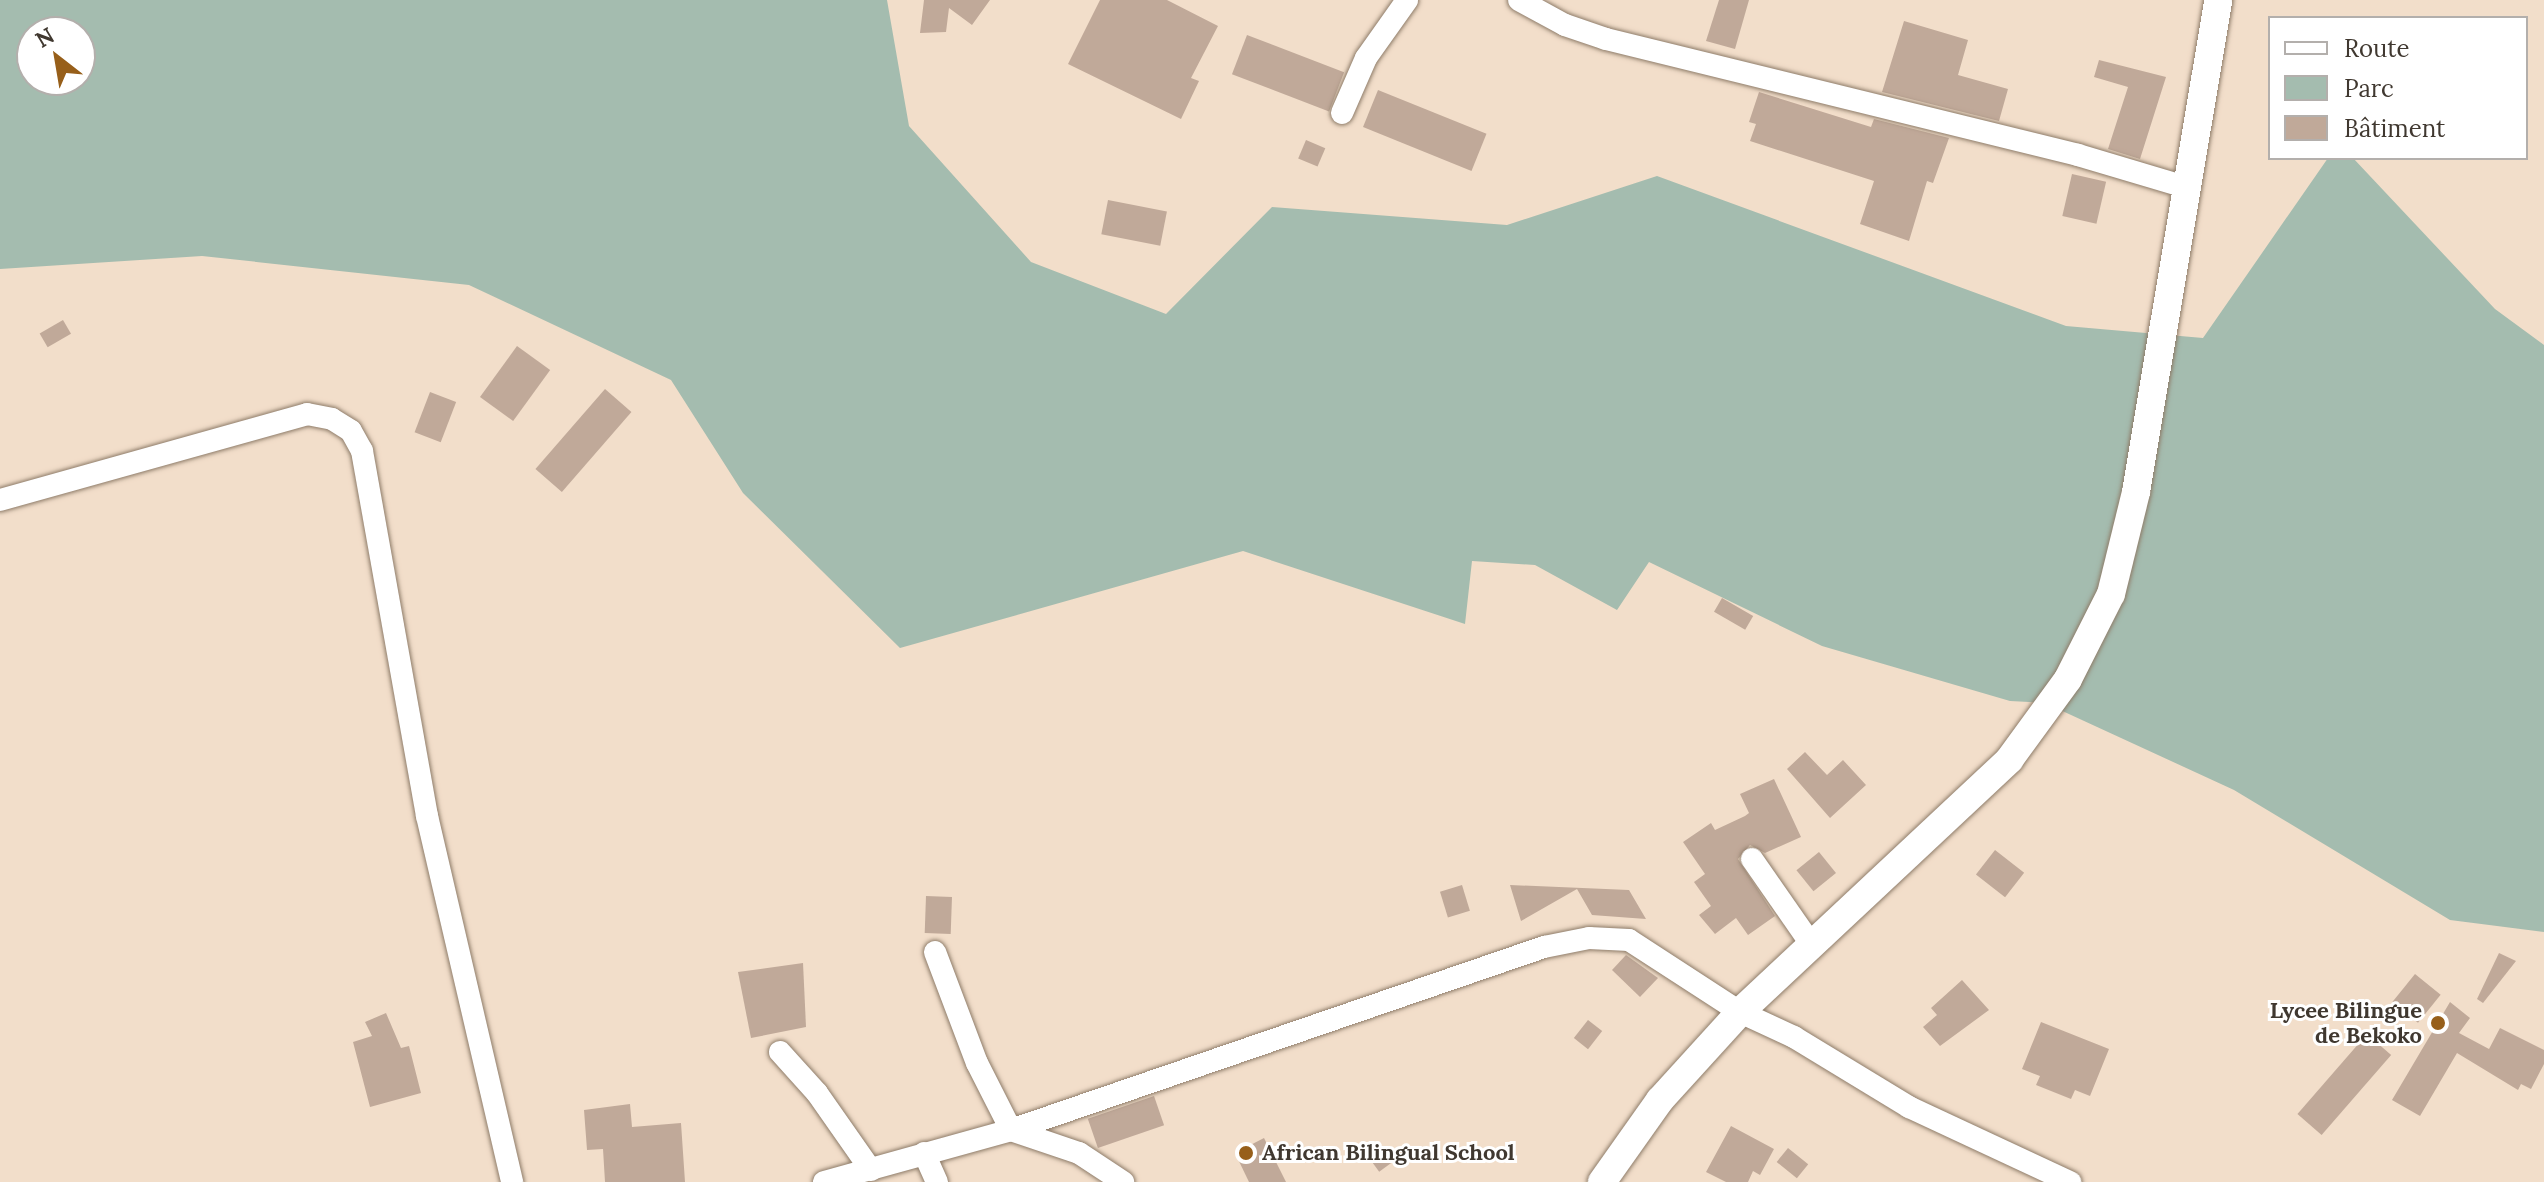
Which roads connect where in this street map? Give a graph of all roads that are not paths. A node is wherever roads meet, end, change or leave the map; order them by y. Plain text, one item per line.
1 (1407, 0) edge
2 (1519, 0) edge
3 (2218, 0) edge
4 (2234, 0) edge
5 (2214, 39) junction
6 (1342, 113) dead end
7 (2189, 188) junction
8 (0, 500) edge
9 (1752, 859) dead end
10 (1811, 944) junction
11 (935, 952) dead end
12 (1740, 1012) junction
13 (780, 1052) dead end
14 (1011, 1130) junction
15 (924, 1153) junction
16 (871, 1170) junction
17 (512, 1182) edge
18 (824, 1182) edge
19 (937, 1182) edge
20 (1123, 1182) edge
21 (1602, 1182) edge
22 (2070, 1182) edge

1 - 6 street
2 - 7 street
3 - 5 main road
4 - 5 street
5 - 7 main road
7 - 10 main road
8 - 17 street
9 - 10 street
10 - 12 main road
11 - 14 street
12 - 14 street
12 - 21 main road
12 - 22 street
13 - 16 street
14 - 15 street
14 - 20 street
15 - 16 street
15 - 19 street
16 - 18 street

